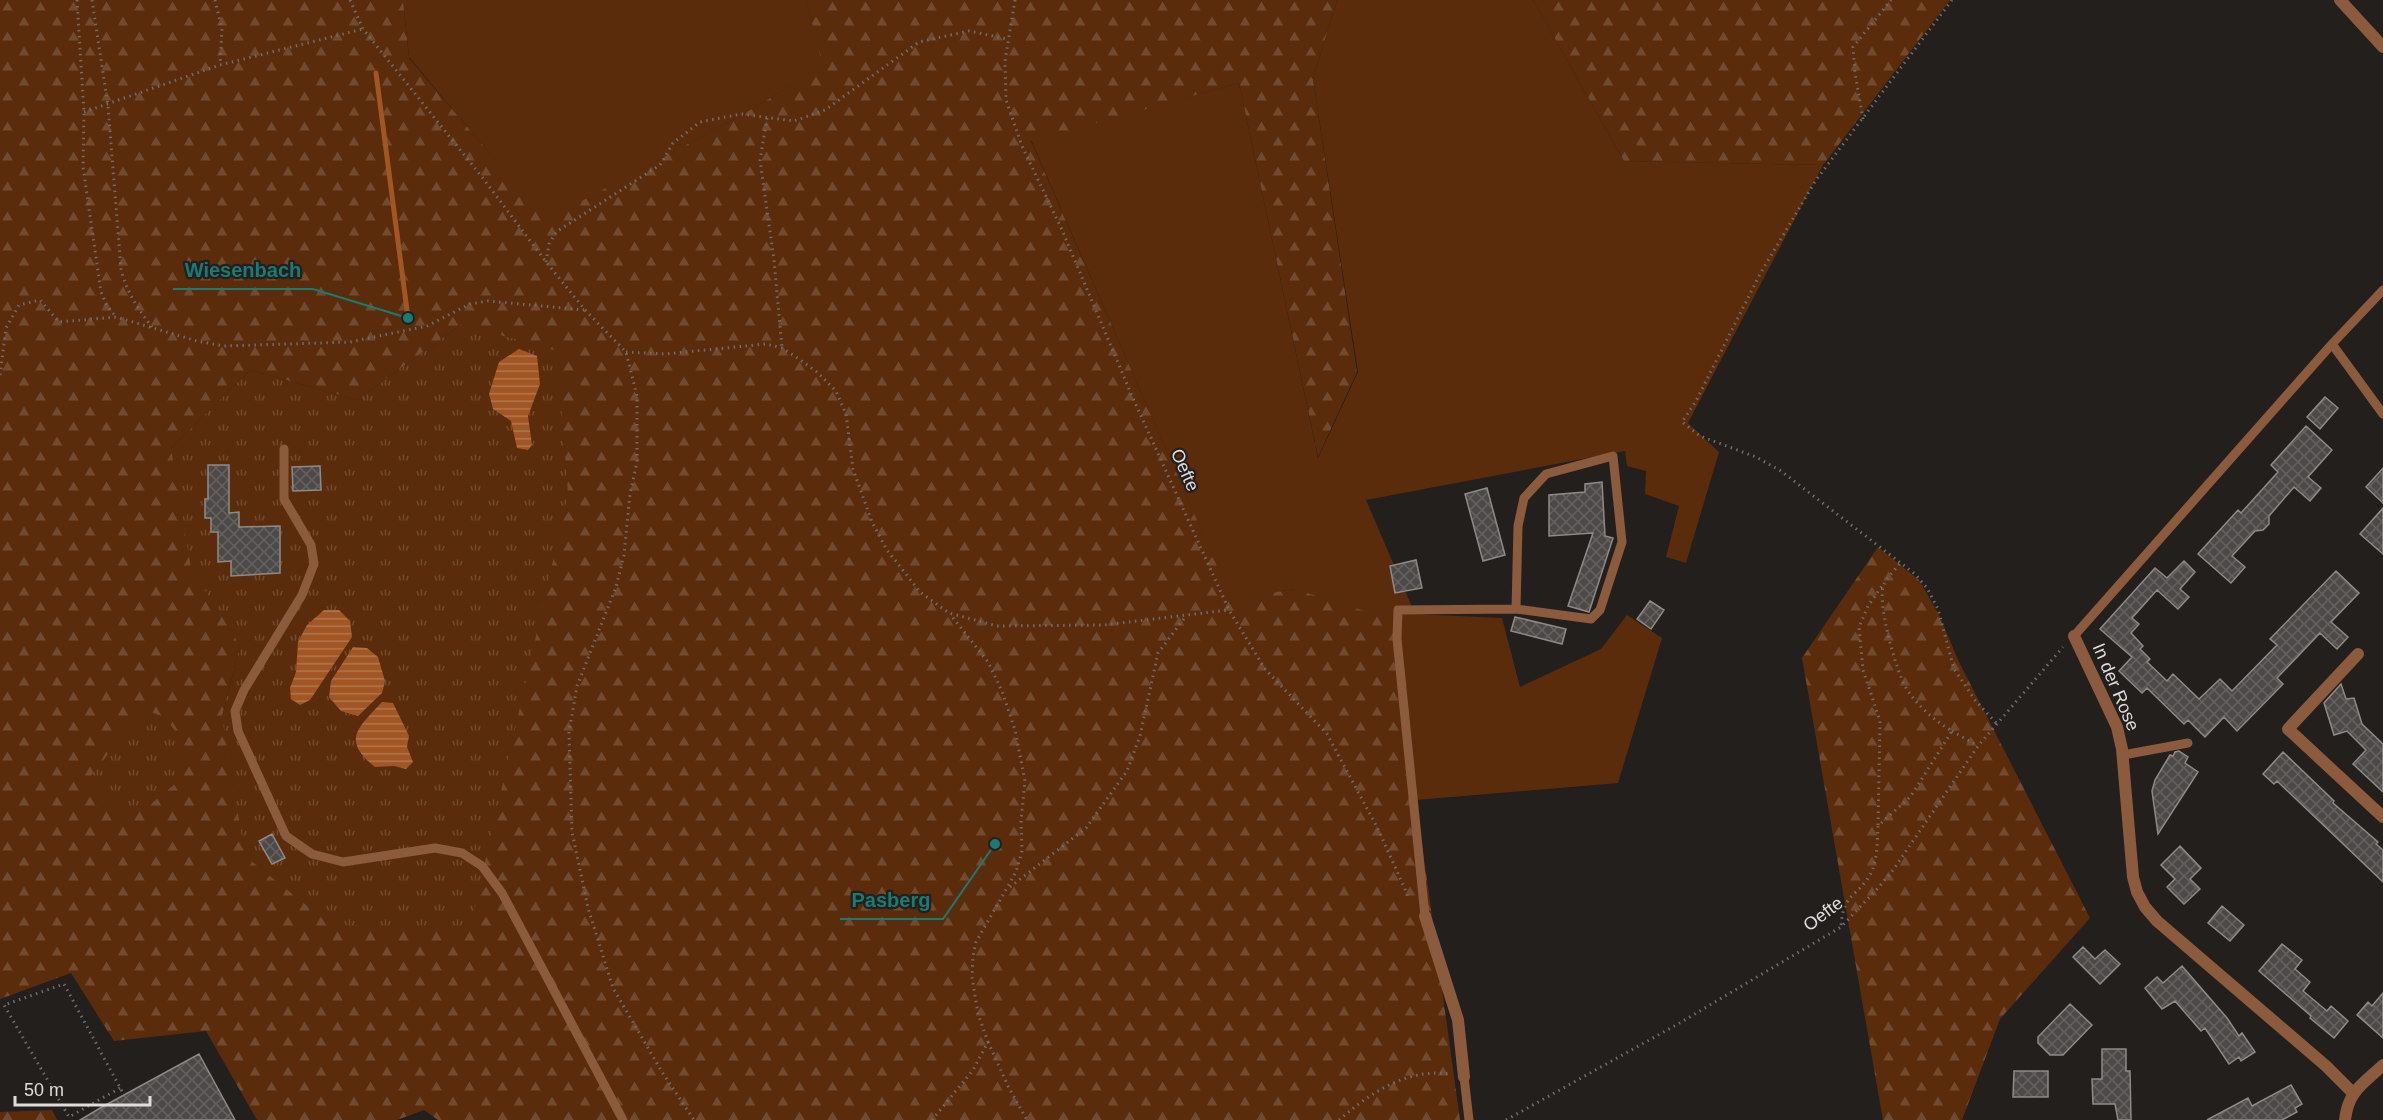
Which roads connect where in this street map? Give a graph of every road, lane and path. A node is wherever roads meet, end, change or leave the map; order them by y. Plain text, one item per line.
1 (77, 0) edge
2 (92, 0) edge
3 (215, 0) edge
4 (350, 0) edge
5 (1015, 0) edge
6 (1891, 0) edge
7 (1952, 0) edge
8 (2340, 0) edge
9 (363, 29) junction
10 (1007, 39) junction
11 (2383, 47) edge
12 (220, 65) junction
13 (108, 106) junction
14 (84, 112) junction
15 (767, 118) junction
16 (1863, 119) junction
17 (546, 262) junction
18 (2383, 290) edge
19 (585, 310) junction
20 (116, 317) junction
21 (154, 328) junction
22 (2332, 344) junction
23 (782, 348) junction
24 (626, 352) junction
25 (0, 372) edge
26 (2383, 414) edge
27 (284, 449) dead end
28 (1901, 562) junction
29 (1883, 585) junction
30 (1516, 609) junction
31 (1228, 610) junction
32 (949, 613) junction
33 (1186, 616) junction
34 (2074, 636) junction
35 (2358, 654) dead end
36 (1997, 724) junction
37 (1952, 731) junction
38 (2188, 743) dead end
39 (1978, 746) junction
40 (2123, 755) junction
41 (2383, 817) edge
42 (1878, 826) junction
43 (1008, 888) junction
44 (1425, 916) junction
45 (1841, 927) junction
46 (988, 1042) junction
47 (2383, 1065) edge
48 (1464, 1077) junction
49 (120, 1088) junction
50 (2352, 1092) junction
51 (124, 1095) dead end
52 (623, 1120) edge
53 (694, 1120) edge
54 (932, 1120) edge
55 (1027, 1120) edge
56 (1339, 1120) edge
57 (1469, 1120) edge
58 (1506, 1120) edge
59 (2344, 1120) edge

1 - 14 path
2 - 13 path
3 - 12 path
4 - 9 path
5 - 10 path, Oefte
6 - 16 path
7 - 16 path
8 - 11 street
9 - 12 path
9 - 17 path
10 - 15 path
10 - 31 path, Oefte
12 - 13 path
13 - 14 path
13 - 21 path
14 - 20 path
15 - 17 path
15 - 23 path
16 - 28 path
17 - 19 path
18 - 22 lane, In der Rose
19 - 21 path
19 - 24 path
20 - 21 path
20 - 25 path
22 - 26 lane
22 - 34 lane, In der Rose
23 - 24 path
23 - 32 path
24 - 53 path
27 - 52 lane
28 - 29 path
28 - 36 path
29 - 37 path
29 - 42 path
30 - 30 lane
30 - 44 lane
31 - 33 path
31 - 44 path, Oefte
32 - 33 path
32 - 43 path
33 - 43 path
34 - 36 path, Oefte
34 - 40 street, In der Rose
35 - 41 street
36 - 39 path, Oefte
37 - 39 path
37 - 42 path
38 - 40 lane
39 - 45 path, Oefte
40 - 50 street, In der Rose
42 - 45 path
43 - 46 path
44 - 48 street
45 - 58 path, Oefte
46 - 54 path
46 - 55 path
47 - 50 street
48 - 56 path
48 - 57 lane
49 - 49 path
49 - 51 path
50 - 59 street

